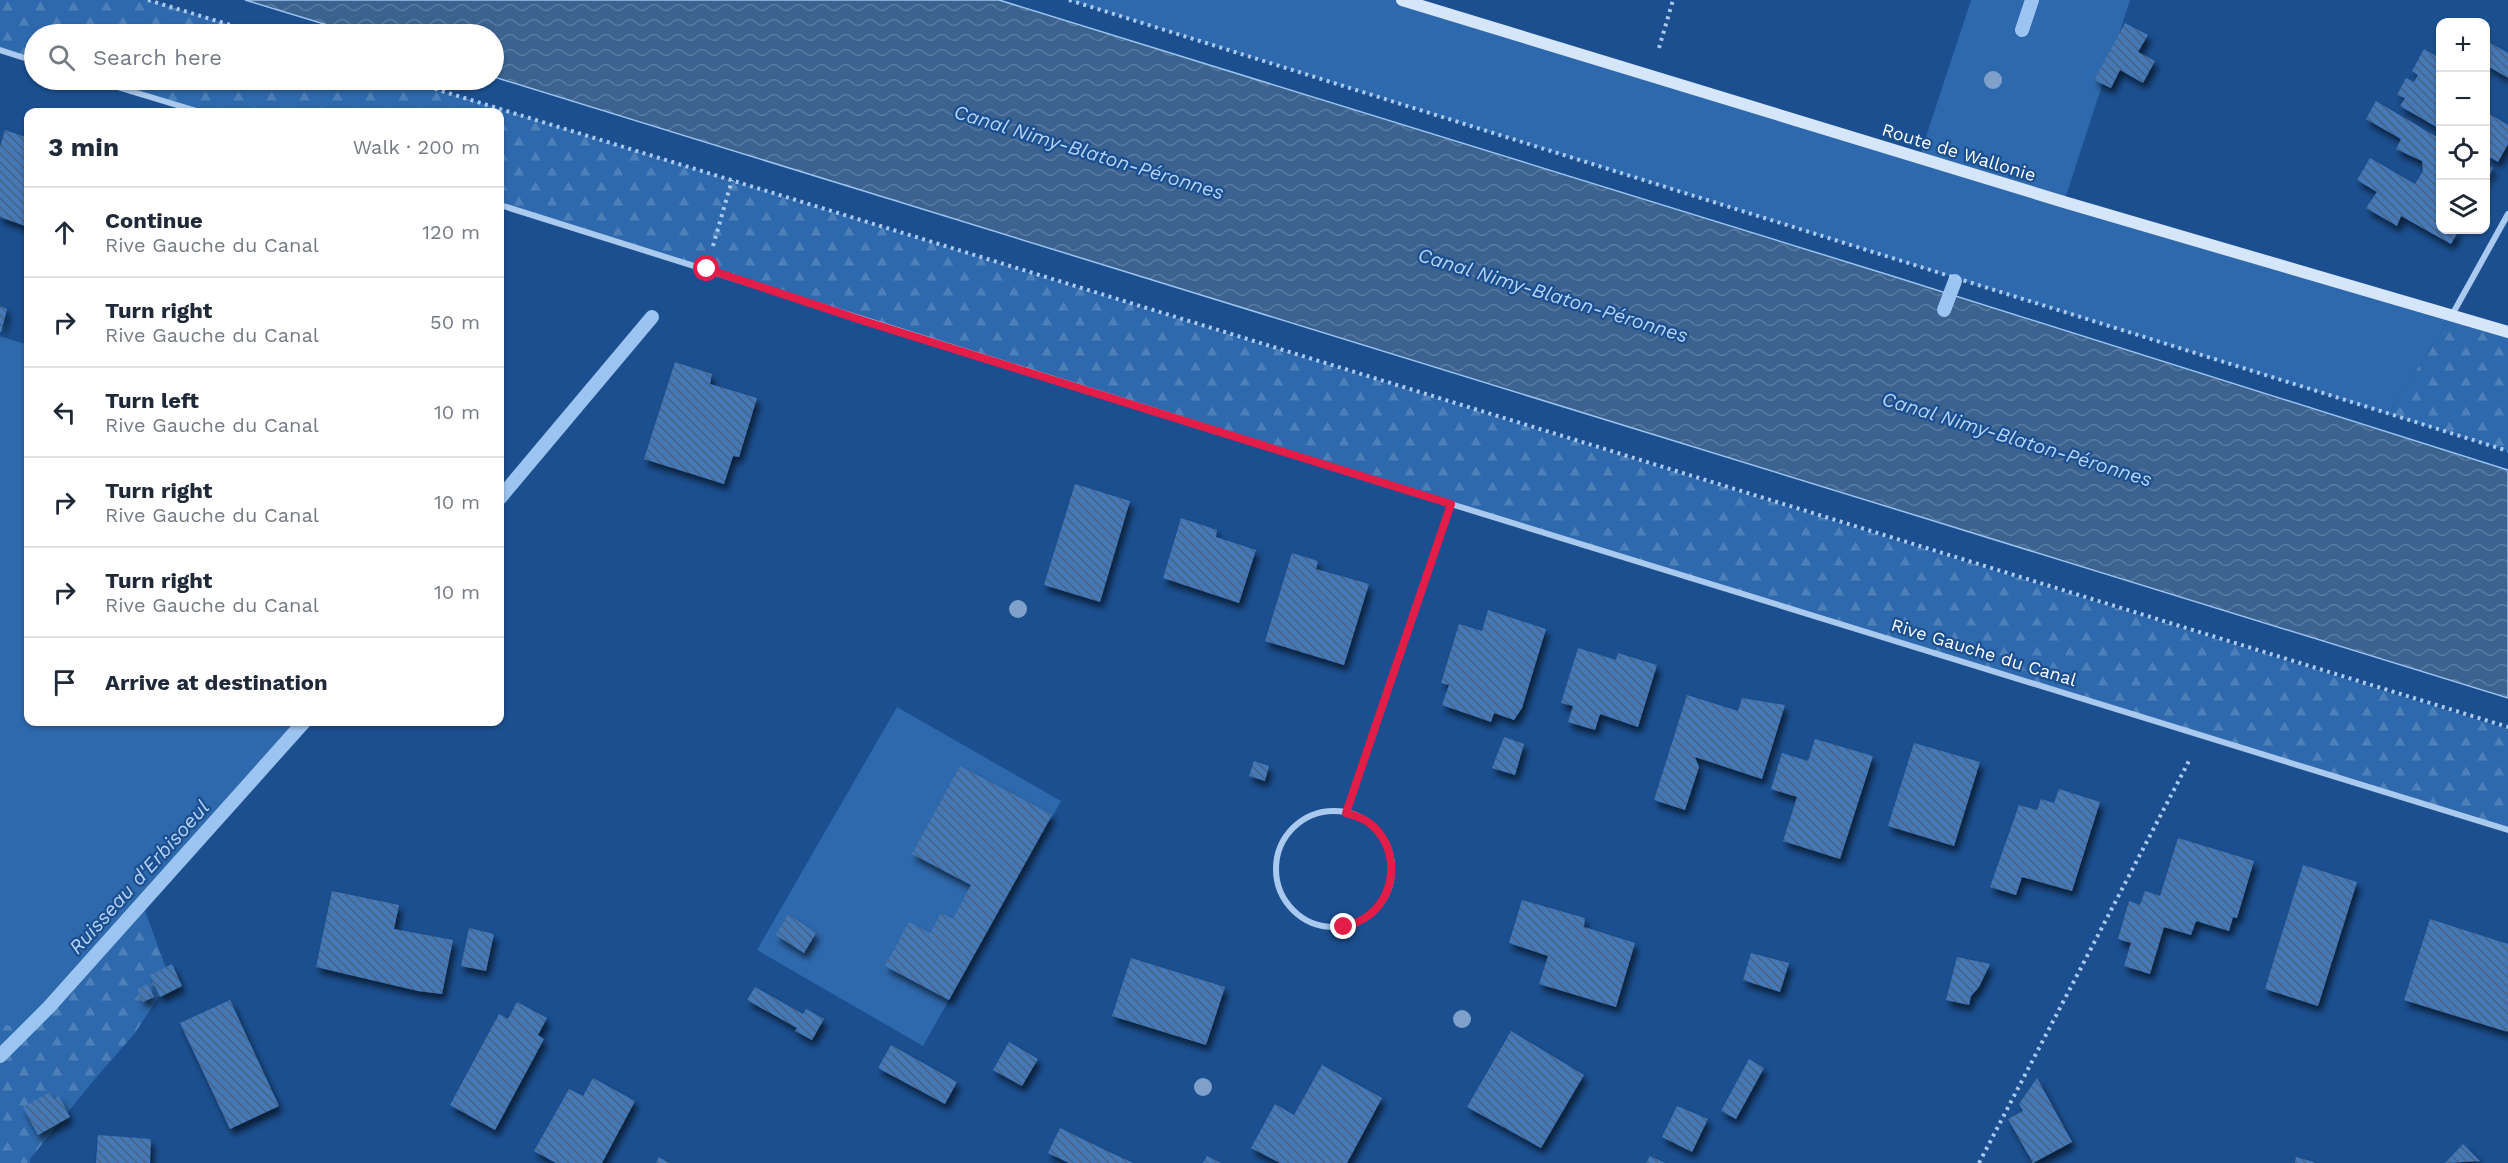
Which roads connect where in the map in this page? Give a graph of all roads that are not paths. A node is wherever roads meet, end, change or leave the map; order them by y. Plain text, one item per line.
1 (1402, 0) edge
2 (0, 50) edge
3 (24, 58) edge
4 (127, 90) edge
5 (187, 108) edge
6 (504, 206) edge
7 (2508, 214) edge
8 (2452, 315) junction
9 (2508, 332) edge
10 (1451, 504) junction
11 (1346, 813) junction
12 (2508, 830) edge

1 - 8 main road, Route de Wallonie
2 - 3 street
4 - 5 street
6 - 10 street, Rive Gauche du Canal
7 - 8 street
8 - 9 main road, Route de Wallonie
10 - 11 street
10 - 12 street, Rive Gauche du Canal
11 - 11 street

